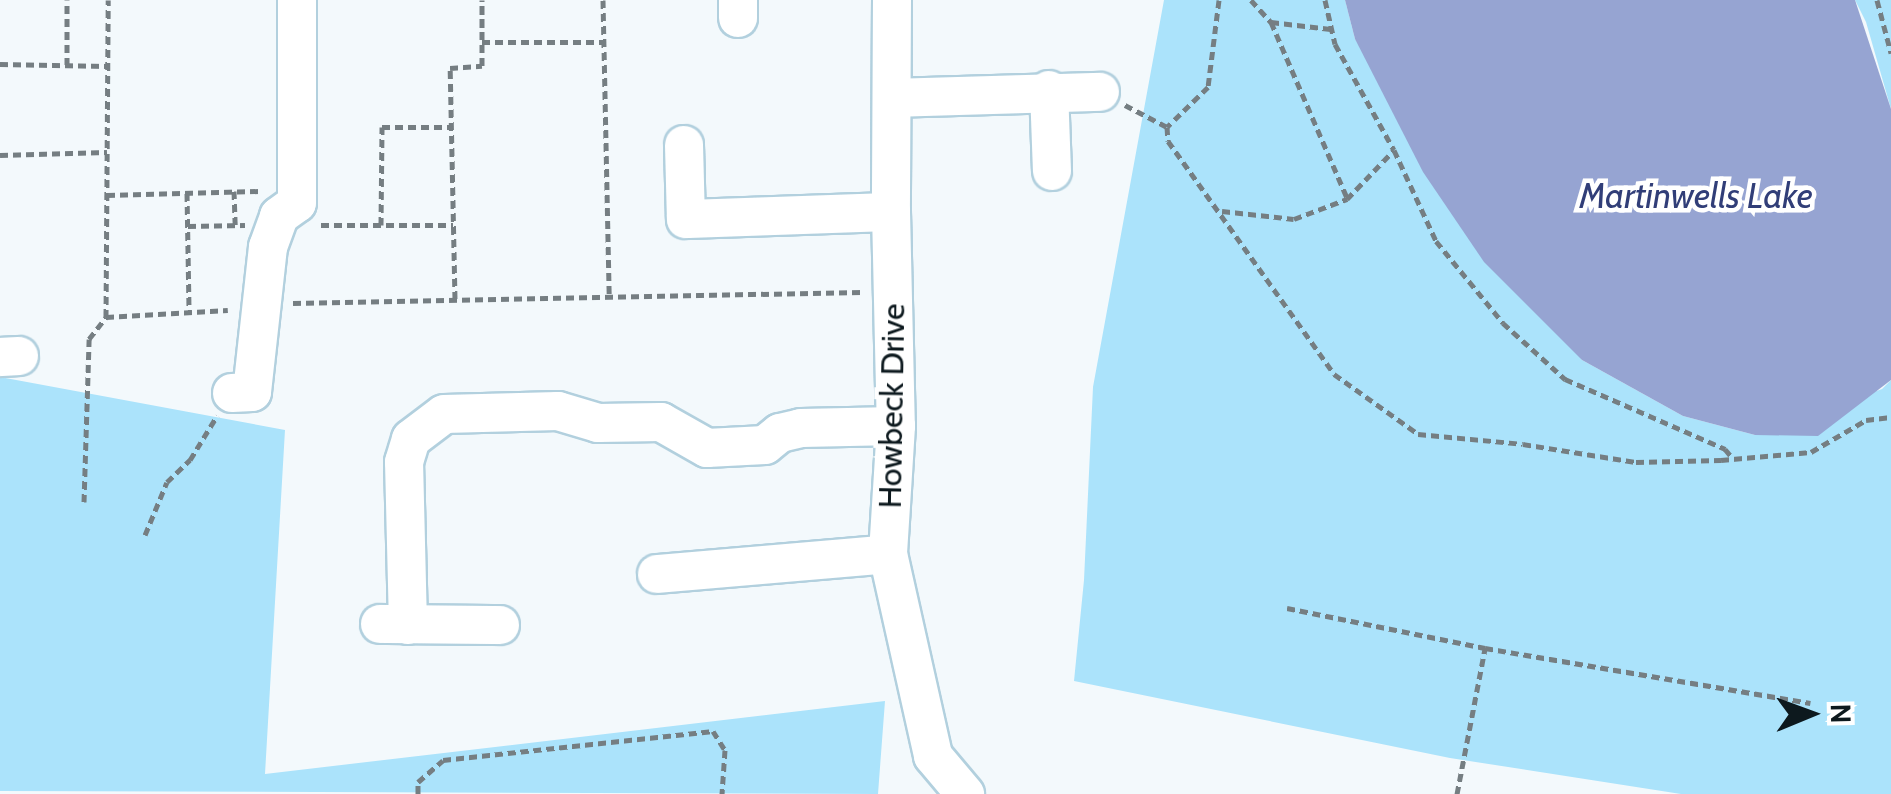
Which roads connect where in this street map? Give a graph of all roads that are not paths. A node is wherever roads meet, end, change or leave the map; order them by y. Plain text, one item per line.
1 (297, 0) edge
2 (892, 0) edge
3 (1049, 90) junction
4 (1100, 92) road end
5 (893, 98) junction
6 (684, 145) dead end
7 (1052, 172) dead end
8 (890, 212) junction
9 (232, 392) road end
10 (896, 426) junction
11 (888, 554) junction
12 (658, 574) dead end
13 (500, 625) dead end
14 (965, 794) edge

1 - 9 street
2 - 5 street, Howbeck Drive
3 - 4 street
3 - 5 street
3 - 7 street
5 - 8 street, Howbeck Drive
6 - 8 street
8 - 10 street, Howbeck Drive
10 - 11 street, Howbeck Drive
10 - 13 street
11 - 12 street
11 - 14 street, Howbeck Drive

